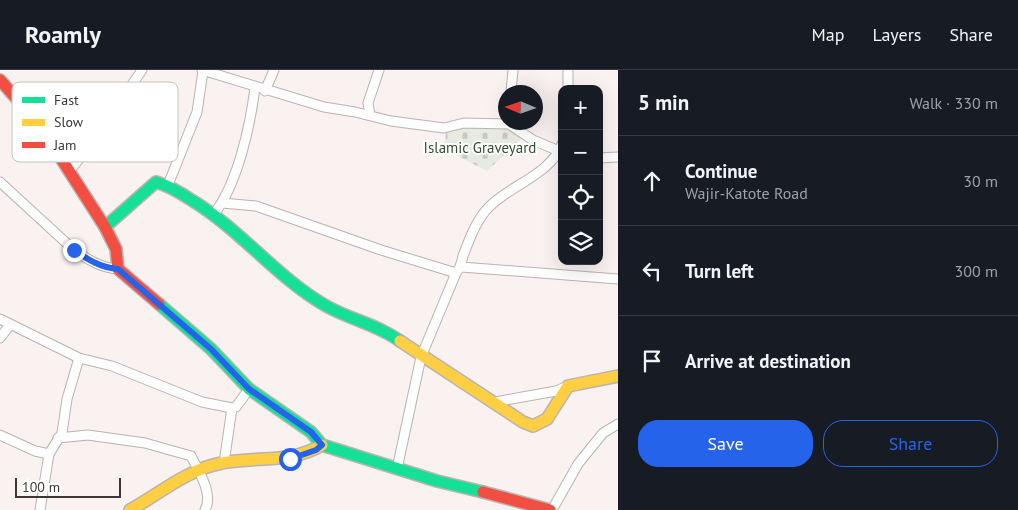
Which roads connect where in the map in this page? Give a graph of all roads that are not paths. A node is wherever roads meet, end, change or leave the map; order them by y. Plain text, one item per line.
1 (142, 70) edge
2 (274, 70) edge
3 (380, 70) edge
4 (513, 70) edge
5 (568, 70) edge
6 (202, 71) edge
7 (0, 80) edge
8 (134, 82) edge
9 (512, 85) edge
10 (568, 85) edge
11 (255, 88) junction
12 (265, 91) junction
13 (12, 94) edge
14 (370, 115) junction
15 (498, 124) edge
16 (518, 130) edge
17 (558, 151) edge
18 (558, 154) edge
19 (618, 157) edge
20 (603, 158) edge
21 (178, 159) edge
22 (63, 162) edge
23 (77, 162) edge
24 (177, 162) edge
25 (69, 172) junction
26 (0, 182) edge
27 (168, 185) junction
28 (222, 203) junction
29 (214, 214) junction
30 (105, 227) junction
31 (118, 269) junction
32 (459, 270) junction
33 (618, 279) edge
34 (0, 319) edge
35 (10, 325) junction
36 (0, 338) edge
37 (421, 357) junction
38 (78, 358) junction
39 (618, 376) edge
40 (568, 386) junction
41 (249, 389) junction
42 (495, 402) junction
43 (232, 408) junction
44 (618, 424) edge
45 (0, 435) edge
46 (58, 438) junction
47 (322, 445) junction
48 (49, 454) junction
49 (224, 463) junction
50 (398, 469) junction
51 (200, 472) junction
52 (136, 509) edge
53 (40, 510) edge
54 (205, 510) edge
55 (551, 510) edge

1 - 8 street
2 - 12 street
3 - 14 street
4 - 9 street
5 - 10 street
6 - 11 street
6 - 21 street
7 - 13 street
11 - 12 street
11 - 28 street
12 - 14 street
14 - 15 street
16 - 17 street
18 - 32 street
19 - 20 street
22 - 25 street
23 - 25 street
24 - 27 street
25 - 30 street
26 - 31 street
27 - 29 street
27 - 30 street
28 - 29 street
28 - 32 street
29 - 37 street
30 - 31 street
31 - 41 street
32 - 33 street
32 - 37 street
34 - 35 street
35 - 36 street
35 - 38 street
37 - 42 street
37 - 50 street
38 - 43 street
38 - 46 street
39 - 40 street
40 - 42 street
40 - 42 street
41 - 43 street
41 - 47 street
43 - 49 street
44 - 55 street
45 - 48 street
46 - 48 street
46 - 51 street
47 - 49 street
47 - 50 street
48 - 53 street
49 - 51 street
50 - 55 street
51 - 52 street
51 - 54 street

